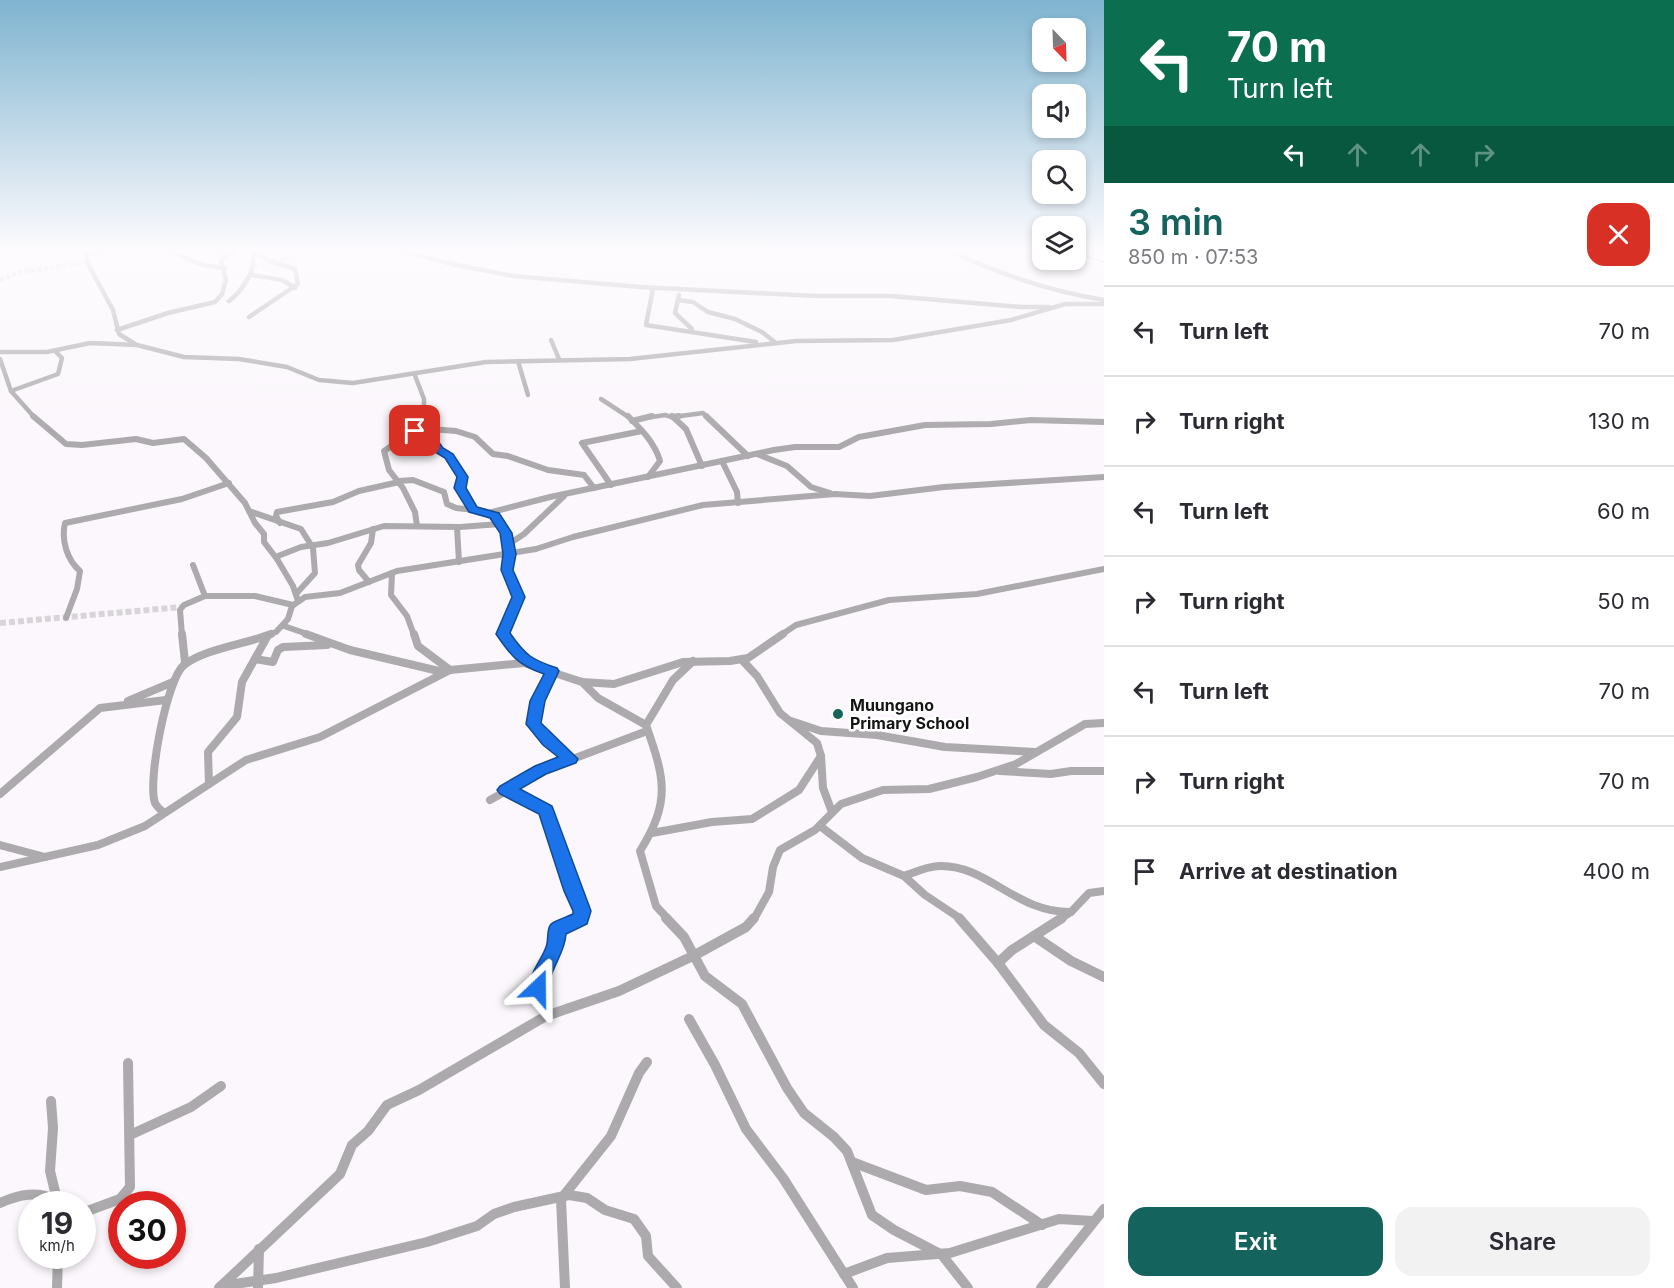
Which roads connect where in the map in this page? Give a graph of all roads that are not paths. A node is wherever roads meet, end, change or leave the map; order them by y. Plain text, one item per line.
1 (112, 310) edge
2 (180, 310) edge
3 (260, 310) edge
4 (649, 310) edge
5 (676, 310) edge
6 (705, 310) edge
7 (1041, 310) edge
8 (249, 317) dead end
9 (117, 330) junction
10 (698, 332) junction
11 (550, 340) dead end
12 (776, 342) junction
13 (764, 344) junction
14 (137, 345) junction
15 (55, 351) junction
16 (0, 352) edge
17 (0, 359) edge
18 (559, 359) junction
19 (518, 361) junction
20 (414, 374) junction
21 (12, 391) junction
22 (528, 396) dead end
23 (601, 399) dead end
24 (673, 417) junction
25 (632, 421) junction
26 (1104, 422) edge
27 (417, 429) junction
28 (642, 431) junction
29 (757, 454) junction
30 (748, 456) junction
31 (722, 462) junction
32 (702, 466) junction
33 (648, 477) junction
34 (1104, 477) edge
35 (399, 482) junction
36 (229, 483) junction
37 (611, 485) junction
38 (594, 488) junction
39 (572, 492) junction
40 (835, 494) junction
41 (738, 503) junction
42 (473, 509) junction
43 (249, 511) junction
44 (488, 513) junction
45 (280, 523) junction
46 (500, 524) junction
47 (417, 526) junction
48 (457, 527) junction
49 (373, 529) junction
50 (509, 544) junction
51 (312, 545) junction
52 (509, 554) junction
53 (277, 559) junction
54 (459, 562) junction
55 (193, 565) dead end
56 (1104, 569) edge
57 (392, 573) junction
58 (369, 582) junction
59 (205, 596) junction
60 (295, 600) junction
61 (66, 618) dead end
62 (284, 626) junction
63 (267, 637) junction
64 (333, 645) junction
65 (255, 659) junction
66 (742, 660) junction
67 (693, 661) junction
68 (185, 663) junction
69 (530, 664) junction
70 (446, 671) junction
71 (552, 671) junction
72 (172, 682) junction
73 (582, 682) junction
74 (166, 700) junction
75 (111, 706) junction
76 (791, 721) junction
77 (1104, 723) edge
78 (646, 728) junction
79 (1039, 752) junction
80 (821, 756) junction
81 (570, 759) junction
82 (994, 771) junction
83 (1104, 771) edge
84 (209, 784) junction
85 (505, 790) junction
86 (0, 794) edge
87 (490, 800) dead end
88 (832, 812) junction
89 (165, 813) junction
90 (820, 826) junction
91 (652, 833) junction
92 (0, 845) edge
93 (47, 857) junction
94 (0, 867) edge
95 (904, 876) junction
96 (1104, 891) edge
97 (1071, 912) junction
98 (1034, 936) junction
99 (695, 954) junction
100 (998, 963) junction
101 (1104, 977) edge
102 (546, 1016) junction
103 (689, 1019) dead end
104 (647, 1062) dead end
105 (128, 1063) dead end
106 (1104, 1084) edge
107 (220, 1086) dead end
108 (51, 1101) dead end
109 (130, 1135) junction
110 (852, 1162) junction
111 (55, 1191) edge
112 (18, 1197) edge
113 (561, 1198) junction
114 (0, 1203) edge
115 (96, 1208) edge
116 (1104, 1209) edge
117 (1094, 1221) junction
118 (1042, 1225) junction
119 (259, 1249) junction
120 (942, 1254) junction
121 (58, 1269) edge
122 (844, 1274) junction
123 (259, 1284) edge
124 (220, 1287) edge
125 (57, 1288) edge
126 (565, 1288) edge
127 (677, 1288) edge
128 (853, 1288) edge
129 (968, 1288) edge
130 (1041, 1288) edge

1 - 9 street
2 - 9 street
3 - 8 street
4 - 10 street
5 - 10 street
6 - 12 street
7 - 12 street
9 - 14 street
10 - 13 street
11 - 18 street
12 - 13 street
13 - 18 street
14 - 15 street
14 - 20 street
15 - 16 street
15 - 21 street
17 - 21 street
18 - 19 street
19 - 20 street
19 - 22 street
20 - 27 street
21 - 36 street
23 - 25 street
24 - 25 street
24 - 30 street
24 - 32 street
25 - 28 street
26 - 29 street
27 - 35 street
27 - 38 street
27 - 42 street
28 - 33 street
28 - 37 street
29 - 30 street
29 - 40 street
30 - 31 street
31 - 32 street
31 - 41 street
32 - 33 street
33 - 37 street
34 - 40 street
35 - 42 street
35 - 45 street
35 - 47 street
36 - 43 street
36 - 61 street
37 - 38 street
38 - 39 street
39 - 44 street
39 - 50 street
40 - 41 street
41 - 52 street
42 - 44 street
43 - 45 street
43 - 53 street
44 - 46 street
45 - 51 street
46 - 48 street
46 - 50 street
47 - 48 street
47 - 49 street
48 - 54 street
49 - 51 street
49 - 58 street
50 - 52 street
51 - 53 street
51 - 60 street
52 - 54 street
52 - 69 street
53 - 60 street
54 - 57 street
55 - 59 street
56 - 66 street
57 - 58 street
57 - 70 street
58 - 60 street
59 - 60 street
59 - 68 street
60 - 62 street
62 - 63 street
62 - 64 street
63 - 65 street
63 - 68 street
64 - 65 street
64 - 70 street
65 - 84 street
66 - 67 street
66 - 76 street
67 - 73 street
67 - 78 street
68 - 72 street
69 - 70 street
69 - 71 street
70 - 84 street
71 - 73 street
71 - 81 street
72 - 74 street
72 - 75 street
73 - 78 street
74 - 75 street
74 - 89 street
75 - 86 street
76 - 79 street
76 - 80 street
77 - 79 street
78 - 81 street
78 - 91 street
79 - 82 street
80 - 88 street
80 - 91 street
81 - 85 street
82 - 83 street
82 - 88 street
84 - 89 street
85 - 87 street
85 - 102 street
88 - 90 street
89 - 93 street
90 - 95 street
90 - 99 street
91 - 99 street
92 - 93 street
93 - 94 street
95 - 97 street
95 - 100 street
96 - 97 street
97 - 98 street
98 - 100 street
98 - 101 street
99 - 102 street
99 - 110 street
100 - 106 street
102 - 119 street
103 - 122 street
104 - 113 street
105 - 109 street
107 - 109 street
108 - 111 street
109 - 115 street
110 - 118 street
110 - 120 street
112 - 114 street
113 - 123 street
113 - 126 street
113 - 127 street
116 - 117 street
117 - 118 street
117 - 130 street
118 - 120 street
119 - 123 street
119 - 124 street
120 - 122 street
120 - 129 street
121 - 125 street
122 - 128 street
123 - 124 street

